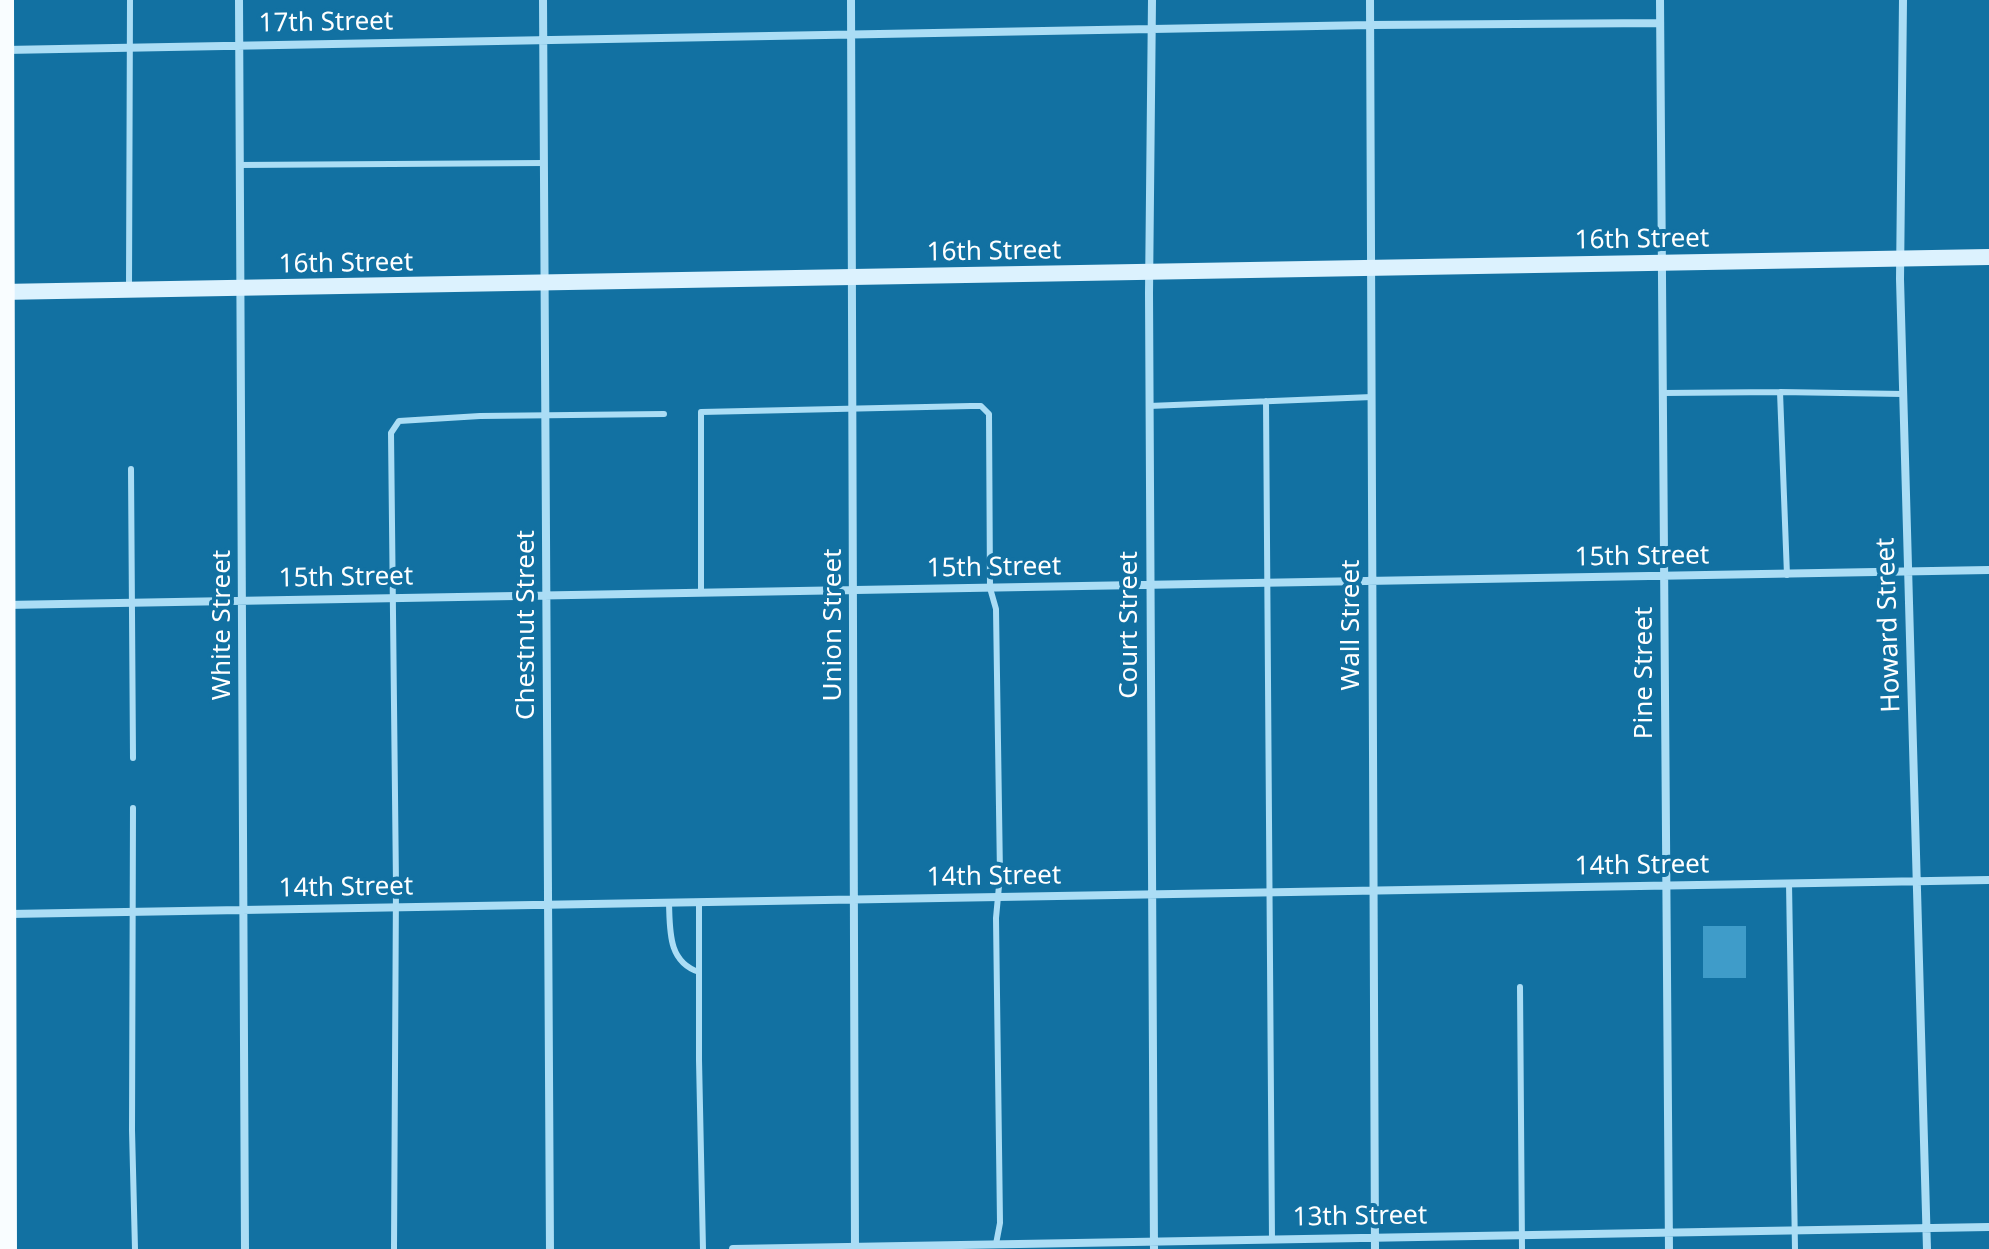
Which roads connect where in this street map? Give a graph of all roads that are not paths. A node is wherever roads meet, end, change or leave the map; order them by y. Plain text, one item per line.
1 (4, 0) edge
2 (130, 0) edge
3 (239, 0) edge
4 (543, 0) edge
5 (851, 0) edge
6 (1152, 0) edge
7 (1370, 0) edge
8 (1660, 0) edge
9 (1903, 0) edge
10 (1660, 23) junction
11 (1371, 25) junction
12 (1152, 30) junction
13 (851, 35) junction
14 (544, 40) junction
15 (240, 45) junction
16 (130, 47) junction
17 (2, 50) edge
18 (544, 163) junction
19 (239, 165) junction
20 (1989, 257) edge
21 (1900, 258) junction
22 (1663, 264) junction
23 (1372, 268) junction
24 (1149, 274) junction
25 (852, 277) junction
26 (545, 283) junction
27 (240, 290) junction
28 (129, 291) junction
29 (3, 292) edge
30 (1780, 392) junction
31 (1663, 393) junction
32 (1903, 394) junction
33 (1372, 397) junction
34 (1266, 401) junction
35 (1149, 406) junction
36 (853, 410) junction
37 (664, 414) dead end
38 (545, 415) junction
39 (131, 469) dead end
40 (1989, 570) edge
41 (1908, 572) junction
42 (1787, 575) junction
43 (1665, 577) junction
44 (1372, 581) junction
45 (1266, 582) junction
46 (1151, 585) junction
47 (990, 588) junction
48 (854, 589) junction
49 (701, 592) junction
50 (547, 594) junction
51 (392, 597) junction
52 (243, 600) junction
53 (132, 601) junction
54 (3, 604) edge
55 (133, 758) dead end
56 (133, 808) dead end
57 (1989, 880) edge
58 (1917, 881) junction
59 (1789, 883) junction
60 (1666, 886) junction
61 (1373, 892) junction
62 (1270, 894) junction
63 (1151, 895) junction
64 (998, 897) junction
65 (855, 899) junction
66 (669, 903) junction
67 (699, 904) junction
68 (549, 905) junction
69 (395, 907) junction
70 (244, 910) junction
71 (134, 912) junction
72 (2, 914) edge
73 (699, 972) junction
74 (1520, 987) dead end
75 (1989, 1227) edge
76 (1926, 1228) junction
77 (1795, 1230) junction
78 (1669, 1233) junction
79 (1522, 1235) junction
80 (1375, 1236) junction
81 (1272, 1240) junction
82 (996, 1244) junction
83 (1154, 1245) edge
84 (855, 1248) edge
85 (7, 1249) edge
86 (135, 1249) edge
87 (245, 1249) edge
88 (394, 1249) edge
89 (550, 1249) edge
90 (703, 1249) edge
91 (733, 1249) edge
92 (1375, 1249) edge
93 (1522, 1249) edge
94 (1669, 1249) edge
95 (1795, 1249) edge
96 (1927, 1249) edge

1 - 17 main road
2 - 16 lane
3 - 15 street, White Street
4 - 14 street, Chestnut Street
5 - 13 street, Union Street
6 - 12 street, Court Street
7 - 11 street, Wall Street
8 - 10 street, Pine Street
9 - 21 street, Howard Street
10 - 11 street, 17th Street
10 - 22 street, Pine Street
11 - 12 street, 17th Street
11 - 23 street, Wall Street
12 - 13 street, 17th Street
12 - 24 street, Court Street
13 - 14 street, 17th Street
13 - 25 street, Union Street
14 - 15 street, 17th Street
14 - 18 street, Chestnut Street
15 - 16 street, 17th Street
15 - 19 street, White Street
16 - 17 street, 17th Street
16 - 28 lane
17 - 29 main road
18 - 19 lane
18 - 26 street, Chestnut Street
19 - 27 street, White Street
20 - 21 street, 16th Street
21 - 22 street, 16th Street
21 - 32 street, Howard Street
22 - 23 street, 16th Street
22 - 31 street, Pine Street
23 - 24 street, 16th Street
23 - 33 street, Wall Street
24 - 25 street, 16th Street
24 - 35 street, Court Street
25 - 26 street, 16th Street
25 - 36 street, Union Street
26 - 27 street, 16th Street
26 - 38 street, Chestnut Street
27 - 28 street, 16th Street
27 - 52 street, White Street
28 - 29 street, 16th Street
29 - 54 main road
30 - 31 lane
30 - 32 lane
30 - 42 lane
31 - 43 street, Pine Street
32 - 41 street, Howard Street
33 - 34 lane
33 - 44 street, Wall Street
34 - 35 lane
34 - 45 lane
35 - 46 street, Court Street
36 - 47 lane
36 - 48 street, Union Street
36 - 49 lane
37 - 38 lane
38 - 50 street, Chestnut Street
38 - 51 lane
39 - 53 lane
40 - 41 street, 15th Street
41 - 42 street, 15th Street
41 - 58 street, Howard Street
42 - 43 street, 15th Street
43 - 44 street, 15th Street
43 - 60 street, Pine Street
44 - 45 street, 15th Street
44 - 61 street, Wall Street
45 - 46 street, 15th Street
45 - 62 lane
46 - 47 street, 15th Street
46 - 63 street, Court Street
47 - 48 street, 15th Street
47 - 64 lane
48 - 49 street, 15th Street
48 - 65 street, Union Street
49 - 50 street, 15th Street
50 - 51 street, 15th Street
50 - 68 street, Chestnut Street
51 - 52 street, 15th Street
51 - 69 lane
52 - 53 street, 15th Street
52 - 70 street, White Street
53 - 54 street, 15th Street
53 - 55 lane
54 - 72 main road
56 - 71 lane
57 - 58 street, 14th Street
58 - 59 street, 14th Street
58 - 76 street, Howard Street
59 - 60 street, 14th Street
59 - 77 lane
60 - 61 street, 14th Street
60 - 78 street, Pine Street
61 - 62 street, 14th Street
61 - 80 street, Wall Street
62 - 63 street, 14th Street
62 - 81 lane
63 - 64 street, 14th Street
63 - 83 street, Court Street
64 - 65 street, 14th Street
64 - 82 lane
65 - 67 street, 14th Street
65 - 84 street, Union Street
66 - 67 street, 14th Street
66 - 68 street, 14th Street
66 - 73 lane
67 - 73 lane
68 - 69 street, 14th Street
68 - 89 street, Chestnut Street
69 - 70 street, 14th Street
69 - 88 lane
70 - 71 street, 14th Street
70 - 87 street, White Street
71 - 72 street, 14th Street
71 - 86 lane
72 - 85 main road
73 - 90 lane
74 - 79 lane
75 - 76 street, 13th Street
76 - 77 street, 13th Street
76 - 96 street, Howard Street
77 - 78 street, 13th Street
77 - 95 lane
78 - 79 street, 13th Street
78 - 94 street, Pine Street
79 - 80 street, 13th Street
79 - 93 lane
80 - 81 street, 13th Street
80 - 92 street, Wall Street
81 - 83 street, 13th Street
82 - 83 street, 13th Street
82 - 84 street, 13th Street
84 - 91 street, 13th Street

